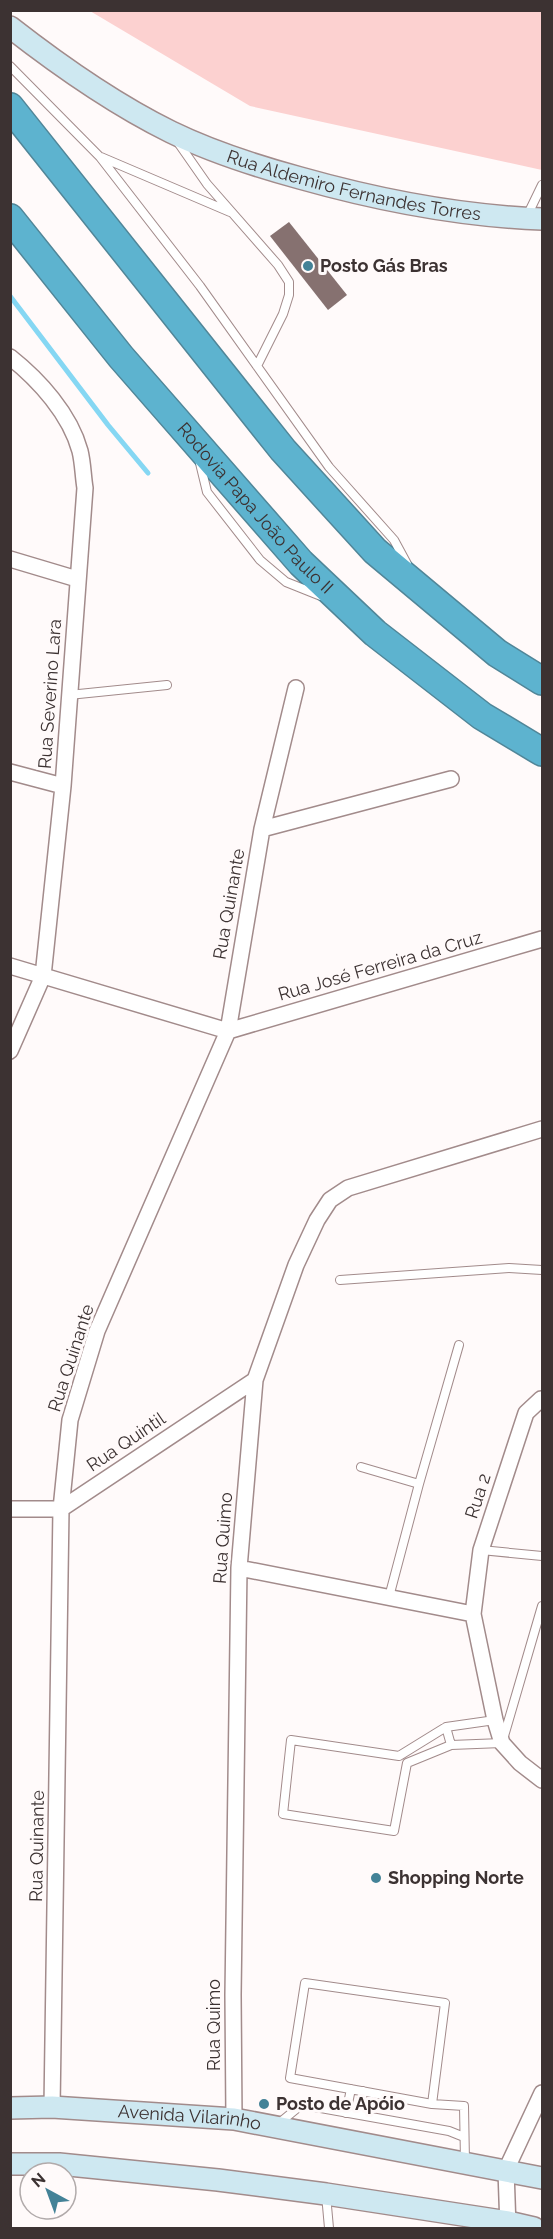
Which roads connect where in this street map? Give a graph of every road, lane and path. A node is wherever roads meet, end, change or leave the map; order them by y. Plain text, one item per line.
1 (10, 27) edge
2 (10, 66) edge
3 (10, 107) edge
4 (171, 132) junction
5 (100, 157) junction
6 (543, 185) edge
7 (232, 213) junction
8 (10, 218) edge
9 (534, 219) edge
10 (10, 357) edge
11 (257, 366) junction
12 (10, 559) edge
13 (77, 579) junction
14 (421, 592) junction
15 (543, 681) edge
16 (167, 685) dead end
17 (296, 688) dead end
18 (69, 695) junction
19 (543, 752) edge
20 (10, 772) edge
21 (451, 779) dead end
22 (63, 786) junction
23 (262, 829) junction
24 (543, 939) edge
25 (10, 966) edge
26 (43, 976) junction
27 (228, 1031) junction
28 (10, 1051) edge
29 (543, 1129) edge
30 (543, 1270) edge
31 (340, 1280) dead end
32 (459, 1345) dead end
33 (255, 1380) junction
34 (541, 1399) edge
35 (362, 1467) dead end
36 (419, 1484) junction
37 (10, 1509) edge
38 (61, 1509) junction
39 (481, 1550) junction
40 (543, 1556) edge
41 (239, 1568) junction
42 (389, 1597) junction
43 (543, 1606) edge
44 (472, 1614) junction
45 (495, 1720) junction
46 (446, 1727) junction
47 (502, 1743) junction
48 (451, 1745) junction
49 (543, 1780) edge
50 (351, 2089) junction
51 (363, 2091) junction
52 (543, 2093) edge
53 (432, 2104) junction
54 (52, 2107) junction
55 (10, 2108) edge
56 (346, 2113) junction
57 (359, 2115) junction
58 (234, 2119) junction
59 (274, 2127) junction
60 (464, 2137) junction
61 (465, 2163) junction
62 (10, 2164) edge
63 (506, 2170) junction
64 (543, 2178) edge
65 (326, 2194) junction
66 (508, 2225) edge
67 (329, 2229) edge
68 (534, 2229) edge

1 - 4 main road, Rua Aldemiro Fernandes Torres
2 - 5 lane
3 - 14 highway
4 - 7 lane, Rua Aldemiro Fernandes Torres
4 - 9 main road, Rua Aldemiro Fernandes Torres
5 - 7 lane
5 - 11 lane
6 - 9 lane
7 - 11 lane, Rua Aldemiro Fernandes Torres
8 - 19 highway, Rodovia Papa João Paulo II
10 - 13 street, Rua Severino Lara
11 - 14 lane
12 - 13 street
13 - 18 street, Rua Severino Lara
14 - 15 highway
16 - 18 lane
17 - 23 street, Rua Quinante
18 - 22 street, Rua Severino Lara
20 - 22 street
21 - 23 street
22 - 26 street, Rua Severino Lara
23 - 27 street, Rua Quinante
24 - 27 street, Rua José Ferreira da Cruz
25 - 26 street
26 - 27 street
26 - 28 street, Rua Severino Lara
27 - 38 street, Rua Quinante
29 - 33 street, Rua Quimo
30 - 31 lane
32 - 36 lane
33 - 38 street, Rua Quintil
33 - 41 street, Rua Quimo
34 - 39 street, Rua 2
35 - 36 lane
36 - 42 lane
37 - 38 street
38 - 54 street, Rua Quinante
39 - 40 lane
39 - 44 street, Rua 2
41 - 42 street
41 - 58 street, Rua Quimo
42 - 44 street
43 - 47 lane
44 - 45 street
45 - 46 lane
45 - 47 street
46 - 48 lane
46 - 48 lane
47 - 48 lane
47 - 49 street
50 - 51 lane
50 - 53 lane
50 - 56 lane
51 - 53 lane
51 - 57 lane
52 - 63 street
53 - 60 lane
54 - 55 main road, Avenida Vilarinho
54 - 58 main road, Avenida Vilarinho
56 - 57 lane
56 - 59 lane
57 - 60 lane
58 - 59 main road, Avenida Vilarinho
59 - 61 main road, Avenida Vilarinho
60 - 61 lane
61 - 63 main road, Avenida Vilarinho
62 - 65 main road
63 - 64 main road, Avenida Vilarinho
63 - 66 street
65 - 66 main road
65 - 67 lane
66 - 68 main road

